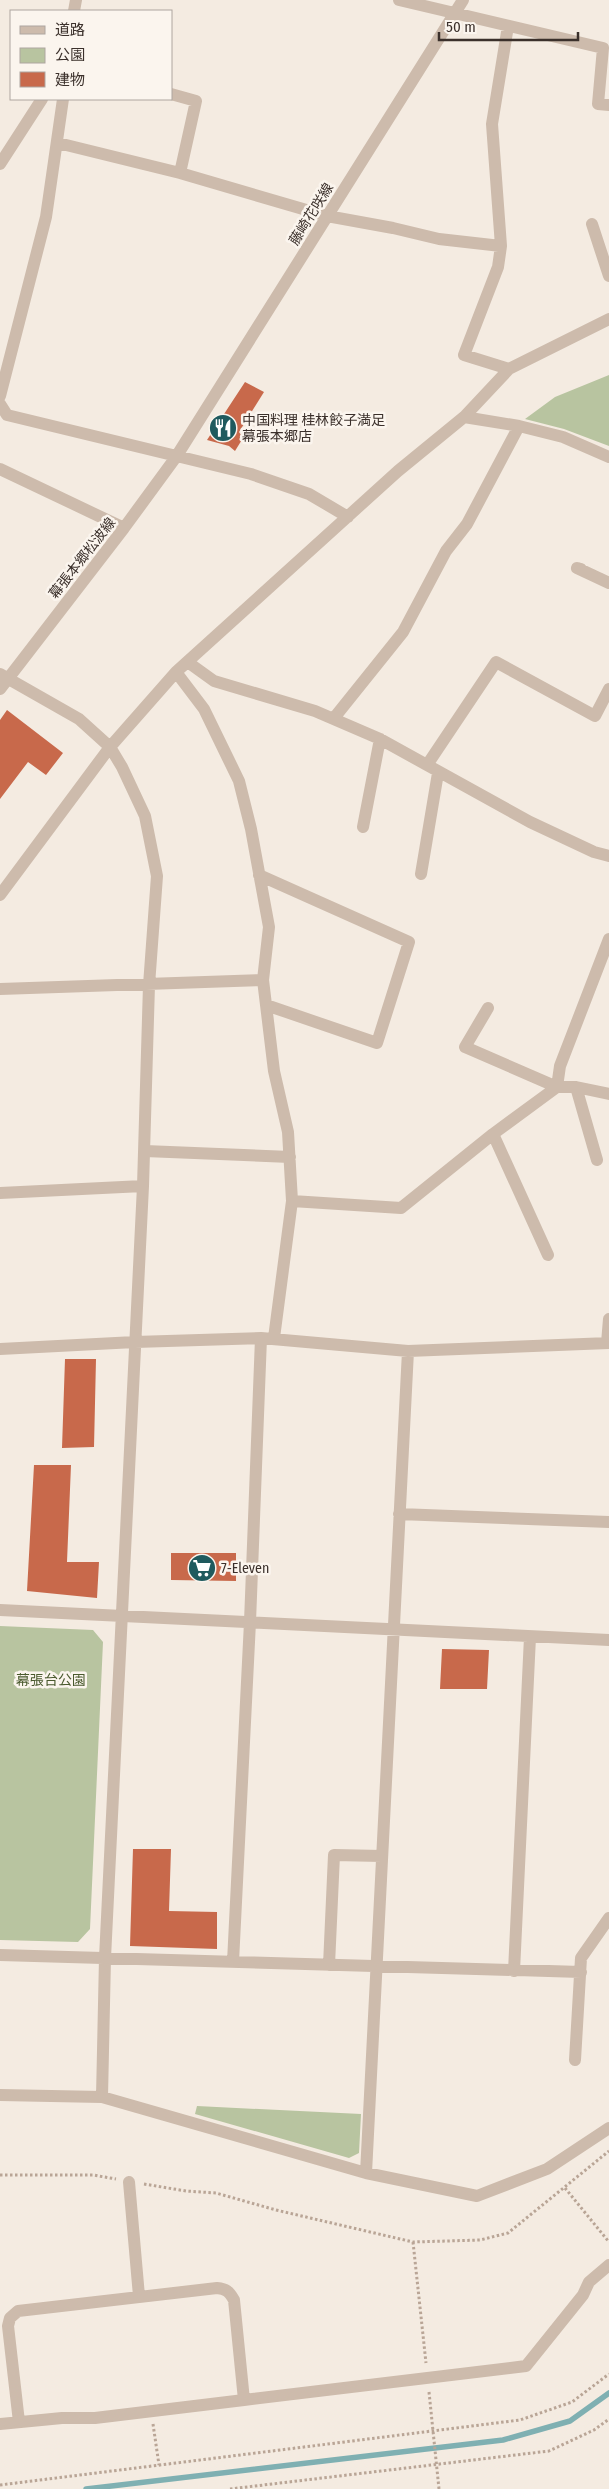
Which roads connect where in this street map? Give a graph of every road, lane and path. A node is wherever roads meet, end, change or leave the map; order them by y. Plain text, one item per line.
1 (399, 0) edge
2 (464, 0) edge
3 (454, 14) junction
4 (508, 26) junction
5 (172, 94) edge
6 (41, 100) edge
7 (63, 100) edge
8 (609, 105) edge
9 (58, 143) junction
10 (0, 164) edge
11 (180, 173) junction
12 (327, 216) junction
13 (592, 224) dead end
14 (501, 246) junction
15 (609, 276) edge
16 (609, 320) edge
17 (509, 369) junction
18 (0, 396) edge
19 (0, 404) edge
20 (464, 417) junction
21 (519, 426) junction
22 (184, 443) joint
23 (176, 457) junction
24 (609, 457) edge
25 (0, 469) edge
26 (348, 517) junction
27 (124, 528) junction
28 (581, 569) dead end
29 (609, 583) edge
30 (189, 663) junction
31 (176, 672) junction
32 (4, 676) edge
33 (0, 689) edge
34 (609, 689) edge
35 (334, 718) junction
36 (380, 739) junction
37 (110, 747) junction
38 (427, 765) junction
39 (438, 773) junction
40 (363, 827) dead end
41 (609, 856) edge
42 (421, 874) dead end
43 (259, 876) junction
44 (0, 895) edge
45 (609, 939) edge
46 (263, 980) junction
47 (149, 985) junction
48 (0, 988) edge
49 (266, 1005) junction
50 (488, 1008) dead end
51 (557, 1087) junction
52 (576, 1087) junction
53 (609, 1094) edge
54 (492, 1134) junction
55 (145, 1151) junction
56 (290, 1157) junction
57 (597, 1160) dead end
58 (143, 1186) junction
59 (0, 1193) edge
60 (292, 1201) junction
61 (548, 1255) dead end
62 (609, 1319) edge
63 (268, 1338) junction
64 (135, 1342) junction
65 (608, 1343) edge
66 (0, 1349) edge
67 (408, 1351) junction
68 (399, 1514) junction
69 (609, 1522) edge
70 (0, 1610) edge
71 (123, 1616) junction
72 (250, 1622) junction
73 (393, 1630) junction
74 (530, 1637) junction
75 (609, 1640) edge
76 (382, 1856) junction
77 (609, 1918) edge
78 (0, 1955) edge
79 (105, 1958) junction
80 (233, 1962) junction
81 (329, 1965) junction
82 (376, 1966) junction
83 (514, 1971) junction
84 (581, 1972) junction
85 (575, 2060) dead end
86 (0, 2095) edge
87 (102, 2097) junction
88 (609, 2128) edge
89 (609, 2151) edge
90 (366, 2174) junction
91 (0, 2175) edge
92 (129, 2182) junction
93 (565, 2188) junction
94 (413, 2242) junction
95 (609, 2242) edge
96 (609, 2265) edge
97 (139, 2296) junction
98 (609, 2374) edge
99 (428, 2379) junction
100 (244, 2400) junction
101 (151, 2411) junction
102 (609, 2419) edge
103 (19, 2422) junction
104 (0, 2424) edge
105 (434, 2433) junction
106 (436, 2462) junction
107 (159, 2465) junction
108 (0, 2485) edge
109 (230, 2489) edge
110 (439, 2489) edge

1 - 3 street
2 - 3 street, 藤崎花咲線
3 - 4 street
3 - 12 street, 藤崎花咲線
4 - 8 street
4 - 14 street
5 - 11 street
6 - 10 street
7 - 9 street
9 - 11 street
9 - 18 street
11 - 12 street
12 - 14 street
12 - 22 street, 藤崎花咲線
13 - 15 street
14 - 17 street
16 - 17 street
17 - 20 street
19 - 23 street
20 - 21 street
20 - 26 street
21 - 24 street
21 - 35 street
22 - 23 street, 幕張本郷松波線
23 - 26 street
23 - 27 street, 幕張本郷松波線
25 - 27 street
26 - 30 street
27 - 32 street, 幕張本郷松波線
28 - 29 street
30 - 31 street
30 - 35 street
31 - 37 street
31 - 43 street
32 - 33 street, 幕張本郷松波線
32 - 37 street
34 - 38 street
35 - 36 street
36 - 38 street
36 - 40 street
37 - 44 street
37 - 47 street
38 - 39 street
39 - 41 street
39 - 42 street
43 - 46 street
43 - 49 street
45 - 51 street
46 - 47 street
46 - 49 street
47 - 48 street
47 - 55 street
49 - 56 street
50 - 51 street
51 - 52 street
51 - 54 street
52 - 53 street
52 - 57 street
54 - 60 street
54 - 61 street
55 - 56 street
55 - 58 street
56 - 60 street
58 - 59 street
58 - 64 street
60 - 63 street
62 - 65 street
63 - 64 street
63 - 67 street
63 - 72 street
64 - 66 street
64 - 71 street
65 - 67 street
67 - 68 street
68 - 69 street
68 - 73 street
70 - 71 street
71 - 72 street
71 - 79 street
72 - 73 street
72 - 80 street
73 - 74 street
73 - 76 street
74 - 75 street
74 - 83 street
76 - 81 street
76 - 82 street
77 - 84 street
78 - 79 street
79 - 80 street
79 - 87 street
80 - 81 street
81 - 82 street
82 - 83 street
82 - 90 street
83 - 84 street
84 - 85 street
86 - 87 street
87 - 90 street
88 - 90 street
89 - 93 path
91 - 92 path
92 - 94 path
92 - 97 street
93 - 94 path
93 - 95 path
94 - 99 path
96 - 99 street
97 - 100 street
97 - 103 street
98 - 105 path
99 - 100 street
99 - 105 path
100 - 101 street
101 - 103 street
101 - 107 path
102 - 106 path
103 - 104 street
105 - 106 path
105 - 107 path
106 - 109 path
106 - 110 path
107 - 108 path

